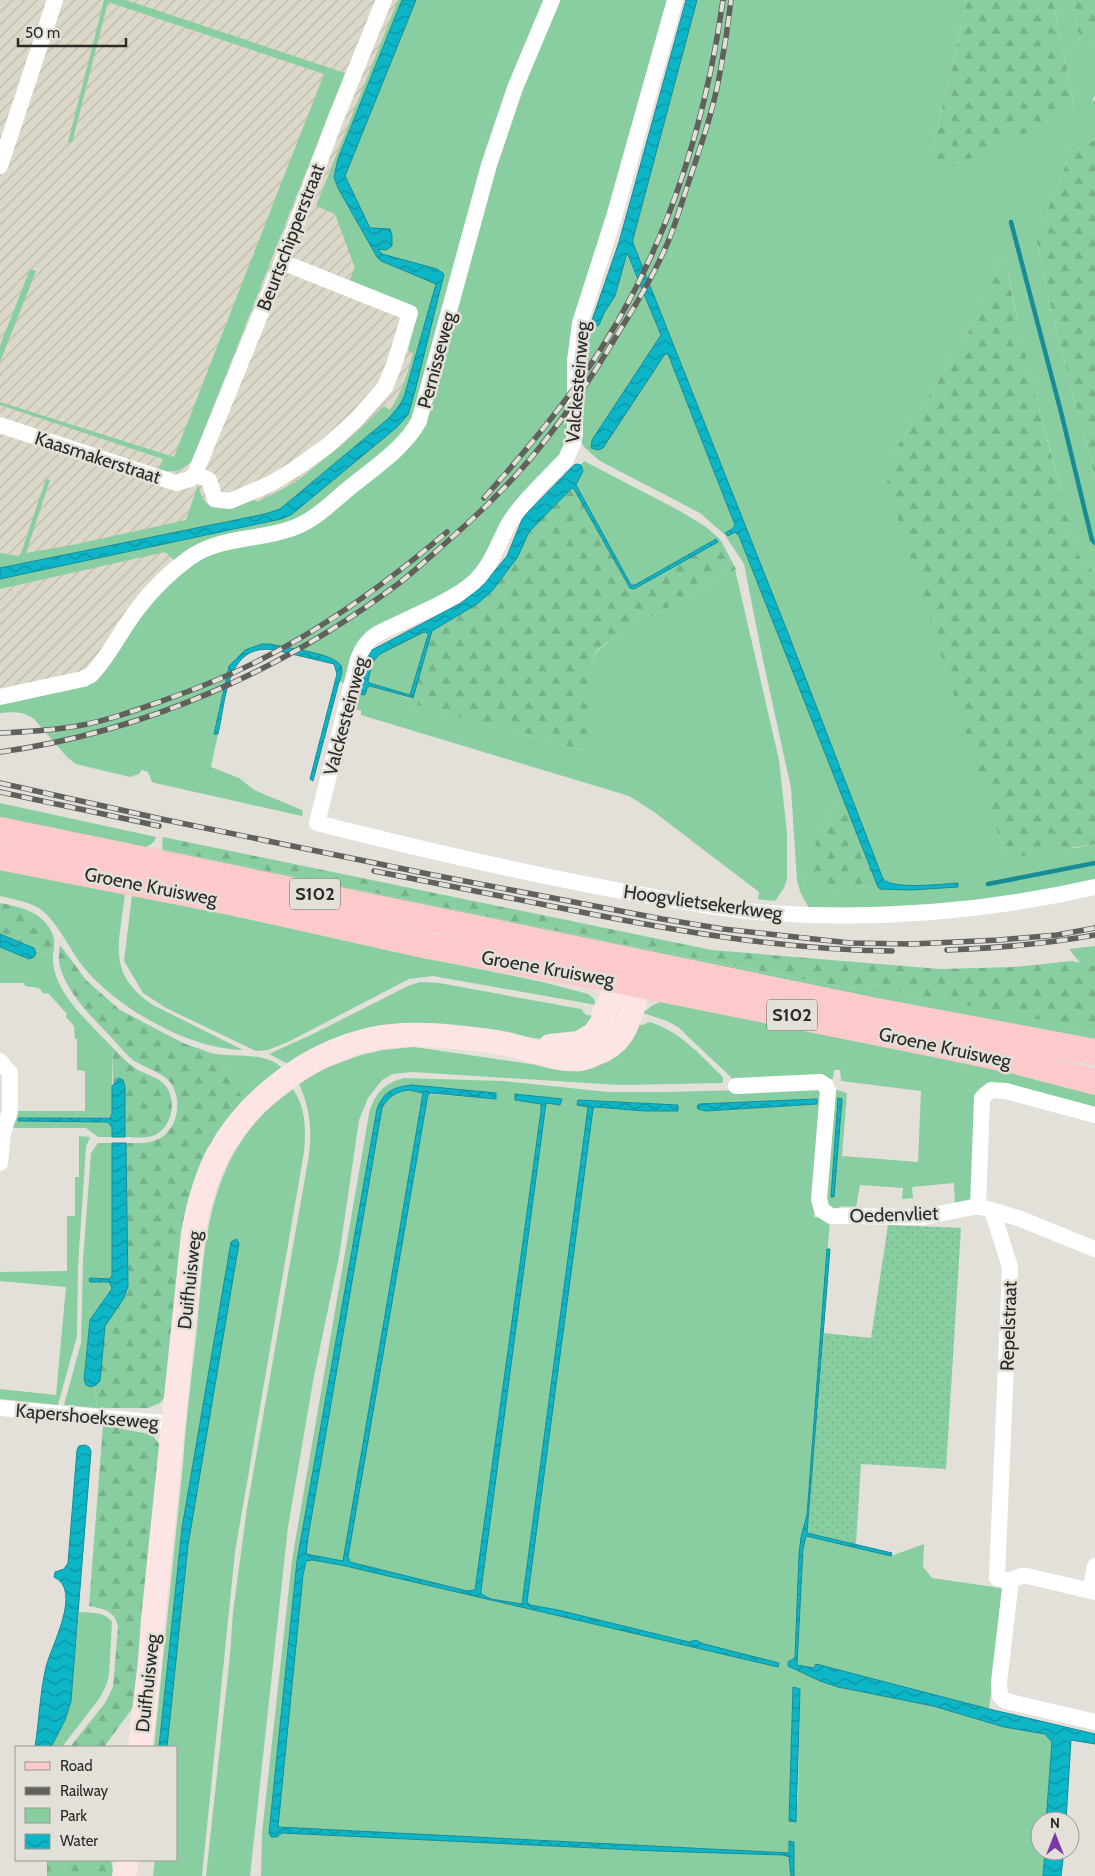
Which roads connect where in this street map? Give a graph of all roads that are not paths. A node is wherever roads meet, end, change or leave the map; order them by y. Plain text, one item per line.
1 (55, 0) edge
2 (384, 0) edge
3 (552, 0) edge
4 (675, 0) edge
5 (0, 166) edge
6 (282, 262) junction
7 (0, 425) edge
8 (194, 474) junction
9 (0, 697) edge
10 (317, 823) joint
11 (0, 830) edge
12 (0, 856) edge
13 (1095, 887) edge
14 (543, 968) junction
15 (636, 973) junction
16 (605, 1010) junction
17 (513, 1046) junction
18 (1095, 1052) edge
19 (0, 1062) edge
20 (1095, 1082) edge
21 (736, 1086) dead end
22 (1095, 1115) edge
23 (0, 1163) edge
24 (985, 1208) junction
25 (1095, 1249) edge
26 (0, 1408) edge
27 (173, 1424) junction
28 (1095, 1566) edge
29 (1004, 1579) junction
30 (1092, 1592) edge
31 (1095, 1722) edge
32 (140, 1746) edge
33 (127, 1861) edge
34 (124, 1876) edge

1 - 5 street
2 - 6 street, Beurtschipperstraat
3 - 9 street, Pernisseweg
4 - 10 street, Valckesteinweg
6 - 8 street, Beurtschipperstraat
6 - 8 street
7 - 8 street, Kaasmakerstraat
10 - 13 street, Hoogvlietsekerkweg
11 - 15 main road, Groene Kruisweg / S102
12 - 14 main road, Groene Kruisweg / S102
14 - 15 main road, Groene Kruisweg / S102
14 - 16 main road
15 - 16 main road, Duifhuisweg
15 - 17 main road, Duifhuisweg
15 - 18 main road, Groene Kruisweg / S102
15 - 20 main road, Groene Kruisweg / S102
16 - 17 main road, Duifhuisweg
17 - 27 main road, Duifhuisweg
19 - 23 street
21 - 24 street, Oedenvliet
22 - 24 street, Repelstraat
24 - 25 street
24 - 29 street, Repelstraat
26 - 27 street, Kapershoekseweg
27 - 32 main road, Duifhuisweg
28 - 30 street
29 - 30 street
29 - 31 street, Repelstraat
33 - 34 main road

